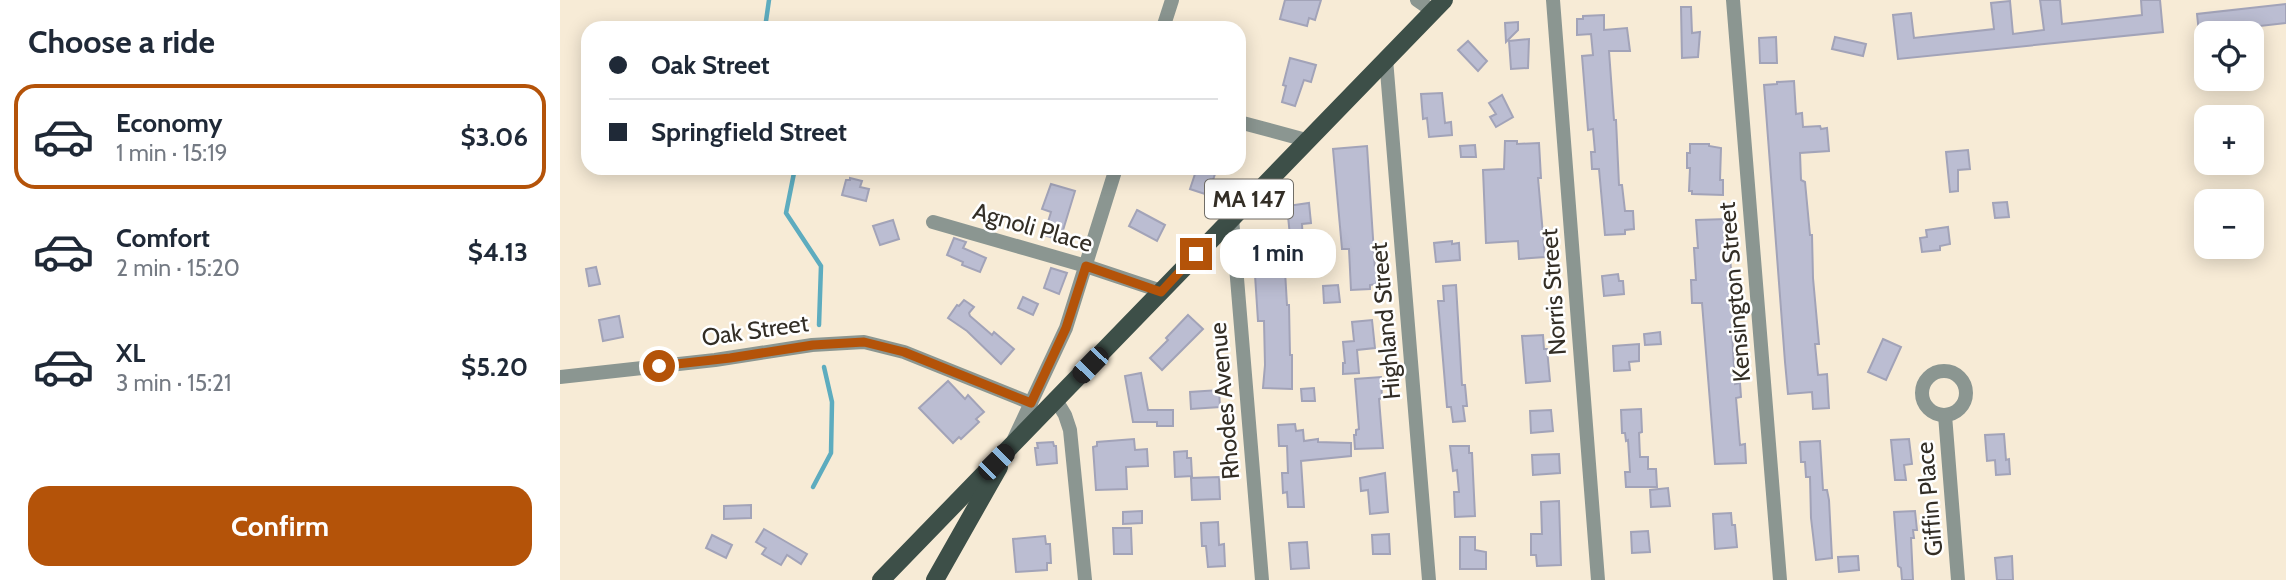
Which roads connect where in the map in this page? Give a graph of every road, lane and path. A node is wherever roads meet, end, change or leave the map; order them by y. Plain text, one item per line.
1 (1172, 0) edge
2 (1417, 0) edge
3 (1553, 0) edge
4 (1733, 0) edge
5 (1438, 5) edge
6 (1165, 21) edge
7 (1386, 59) junction
8 (1246, 124) edge
9 (1306, 140) junction
10 (1114, 175) edge
11 (1232, 218) junction
12 (933, 222) dead end
13 (1086, 266) junction
14 (1161, 292) junction
15 (560, 377) edge
16 (1056, 400) junction
17 (1031, 403) junction
18 (1945, 415) dead end
19 (1011, 447) junction
20 (881, 580) edge
21 (935, 580) edge
22 (1085, 580) edge
23 (1262, 580) edge
24 (1429, 580) edge
25 (1598, 580) edge
26 (1780, 580) edge
27 (1958, 580) edge

1 - 6 street
2 - 5 street
3 - 25 street, Norris Street
4 - 26 street, Kensington Street
5 - 7 main road, MA 147
7 - 9 main road, MA 147
7 - 24 street, Highland Street
8 - 9 street
9 - 11 main road, MA 147
10 - 13 street
11 - 14 main road, MA 147
11 - 23 street, Rhodes Avenue
12 - 13 street, Agnoli Place
13 - 14 street, Agnoli Place
13 - 17 street
14 - 16 main road, MA 147
15 - 17 street, Oak Street
16 - 19 main road, MA 147
16 - 22 street
17 - 19 street
18 - 27 street, Giffin Place
19 - 20 main road, MA 147
19 - 21 main road

